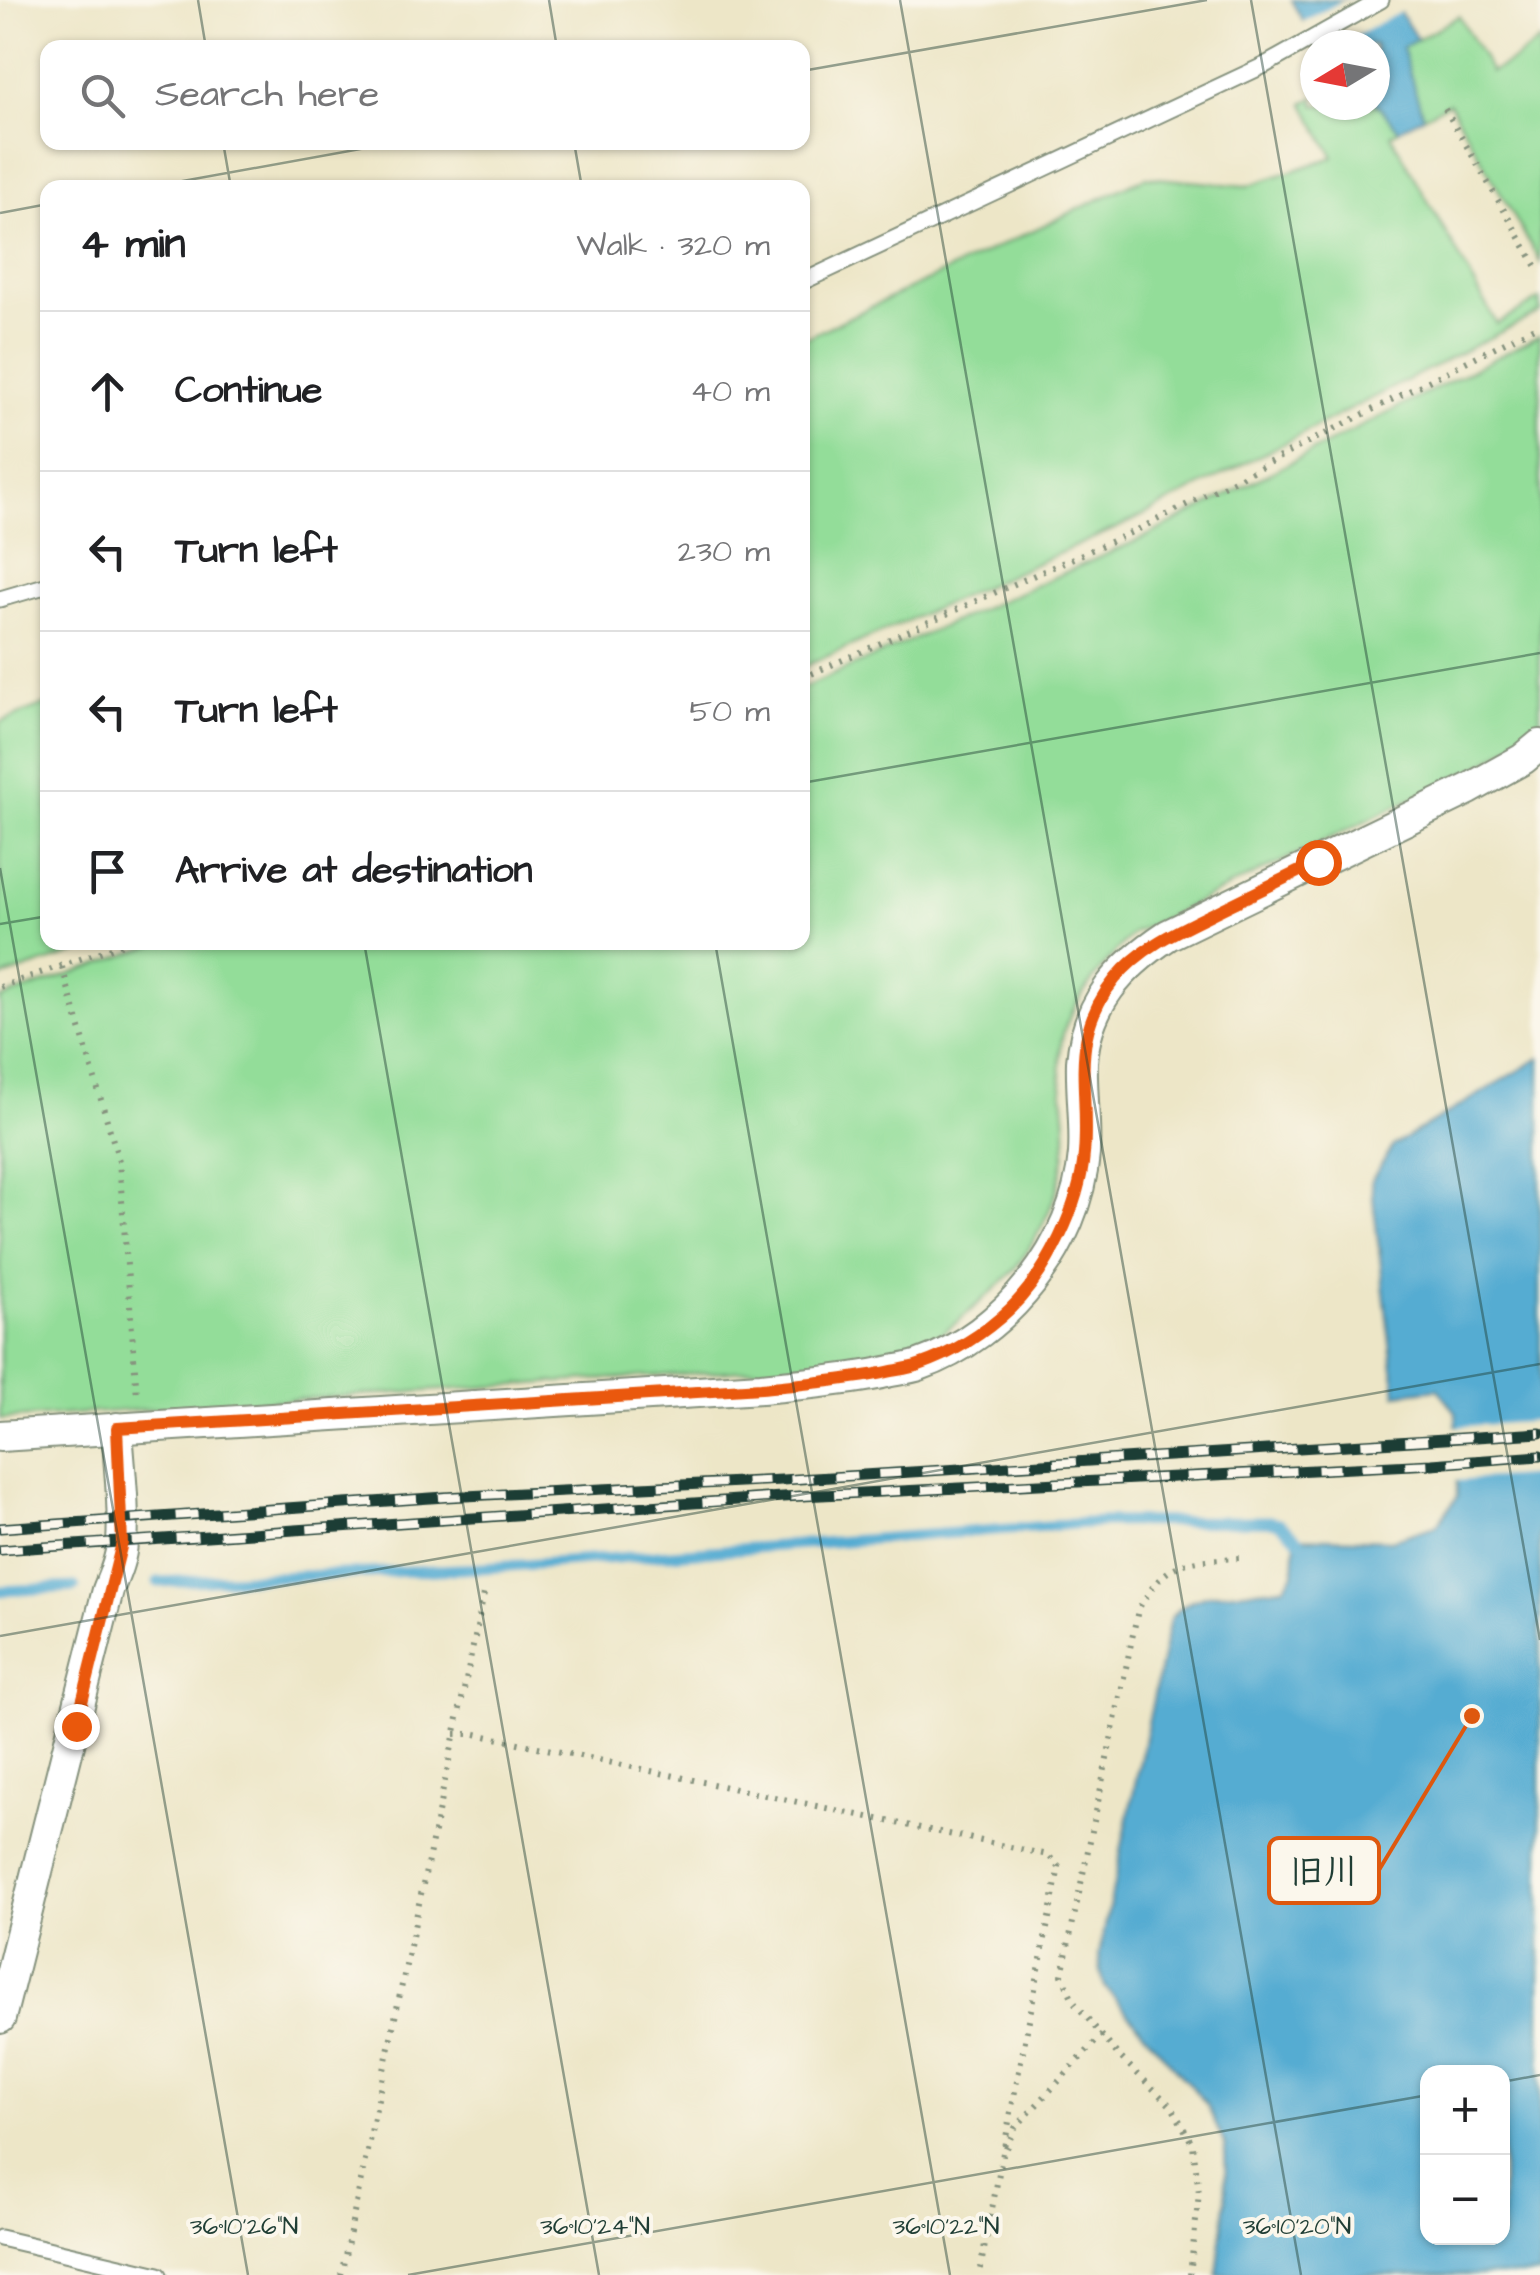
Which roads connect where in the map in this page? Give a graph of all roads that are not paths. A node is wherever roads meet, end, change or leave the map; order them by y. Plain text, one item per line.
1 (1381, 0) edge
2 (810, 278) edge
3 (40, 588) edge
4 (0, 600) edge
5 (1540, 745) edge
6 (127, 1418) junction
7 (0, 1436) edge
8 (0, 2018) edge
9 (0, 2238) edge
10 (159, 2275) edge

1 - 2 lane
3 - 4 lane
5 - 6 street
6 - 7 street
6 - 8 street
9 - 10 lane

